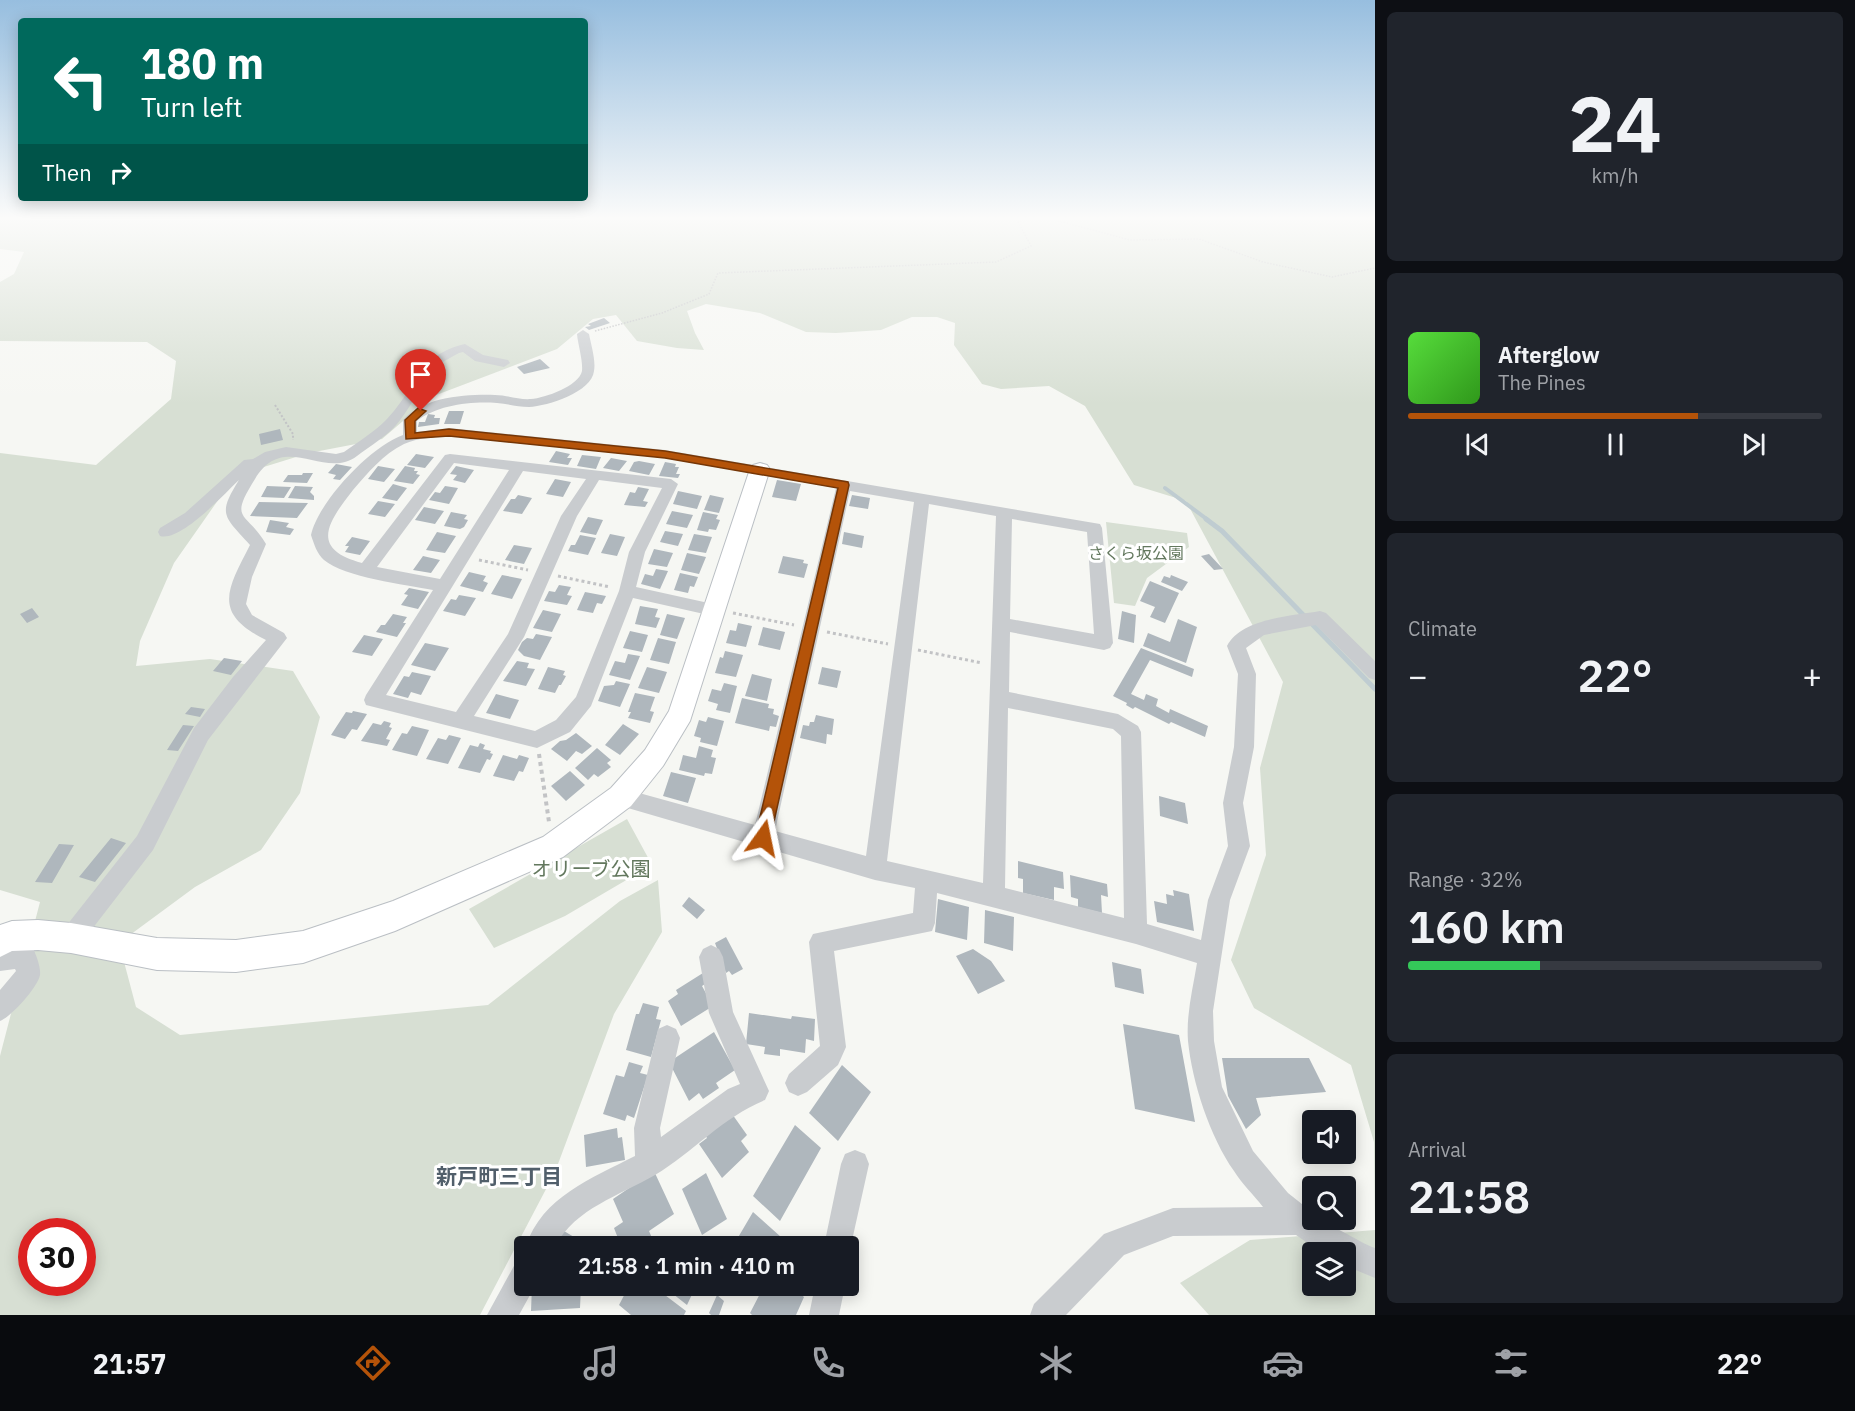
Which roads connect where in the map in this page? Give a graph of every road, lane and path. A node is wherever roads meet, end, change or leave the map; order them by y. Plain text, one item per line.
1 (714, 281) edge
2 (583, 334) joint
3 (504, 363) dead end
4 (275, 405) dead end
5 (410, 437) junction
6 (521, 440) junction
7 (286, 451) junction
8 (257, 463) junction
9 (513, 466) junction
10 (760, 469) junction
11 (596, 474) junction
12 (844, 485) junction
13 (922, 499) junction
14 (1004, 513) junction
15 (166, 532) dead end
16 (367, 569) junction
17 (445, 586) junction
18 (627, 591) junction
19 (714, 609) junction
20 (1001, 624) junction
21 (810, 628) junction
22 (903, 647) junction
23 (999, 667) junction
24 (1375, 673) edge
25 (999, 698) junction
26 (460, 722) junction
27 (537, 740) junction
28 (621, 797) junction
29 (763, 838) junction
30 (553, 847) junction
31 (875, 869) junction
32 (927, 880) junction
33 (994, 897) junction
34 (1136, 932) junction
35 (71, 938) junction
36 (0, 941) edge
37 (1210, 955) junction
38 (711, 957) dead end
39 (0, 959) edge
40 (0, 1009) edge
41 (667, 1038) dead end
42 (798, 1083) dead end
43 (649, 1162) junction
44 (855, 1164) dead end
45 (1298, 1221) junction
46 (546, 1236) edge
47 (840, 1236) edge
48 (1375, 1263) edge
49 (514, 1294) edge
50 (828, 1296) edge
51 (502, 1315) edge
52 (824, 1315) edge
53 (1045, 1315) edge

1 - 2 path
2 - 5 street
3 - 7 street
4 - 7 path
5 - 6 street
5 - 16 street
6 - 9 street
6 - 10 street
7 - 8 street
8 - 15 street
8 - 35 street
9 - 11 street
9 - 16 street
9 - 17 street
10 - 12 street
10 - 19 street
11 - 18 street
11 - 26 street
12 - 13 street
12 - 21 street
13 - 14 street
13 - 22 street
14 - 20 street
14 - 20 street
16 - 17 street
17 - 26 street
18 - 19 street
18 - 27 street
19 - 21 path
19 - 28 street
20 - 23 street
21 - 22 path
21 - 29 street
22 - 23 path
22 - 31 street
23 - 25 street
24 - 37 street
25 - 33 street
25 - 34 street
26 - 27 street
27 - 30 path
28 - 29 street
28 - 30 street
29 - 31 street
30 - 35 street
31 - 32 street
32 - 33 street
32 - 42 street
33 - 34 street
34 - 37 street
35 - 36 street
37 - 45 street
38 - 43 street
39 - 40 street
41 - 43 street
43 - 46 street
44 - 47 street
45 - 48 street
45 - 53 street
49 - 51 street
50 - 52 street

